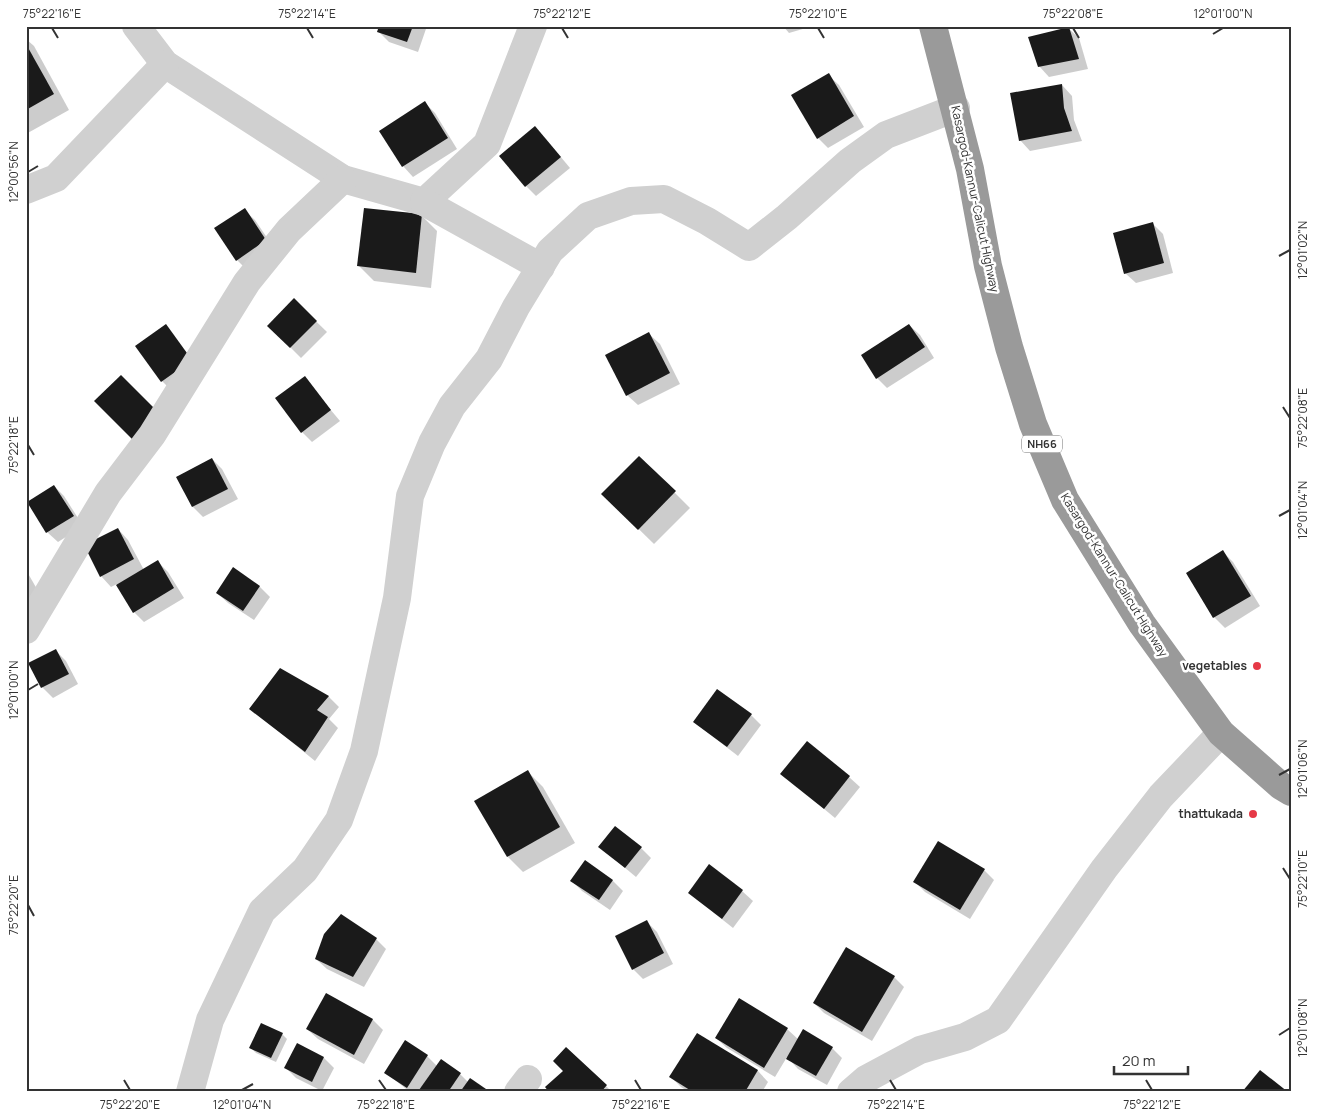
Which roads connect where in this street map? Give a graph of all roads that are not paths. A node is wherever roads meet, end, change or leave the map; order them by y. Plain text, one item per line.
1 (136, 26) edge
2 (534, 26) edge
3 (933, 26) edge
4 (165, 64) junction
5 (956, 108) junction
6 (343, 179) junction
7 (26, 190) edge
8 (424, 202) junction
9 (541, 267) junction
10 (26, 630) edge
11 (1221, 733) junction
12 (1291, 792) edge
13 (190, 1092) edge
14 (851, 1092) edge

1 - 4 street
2 - 8 street
3 - 5 highway, Kasargod-Kannur-Calicut Highway / NH66
4 - 6 street
4 - 7 street
5 - 9 street
5 - 11 highway, Kasargod-Kannur-Calicut Highway / NH66
6 - 8 street
6 - 10 street
8 - 9 street
9 - 13 street
11 - 12 highway, Kasargod-Kannur-Calicut Highway / NH66
11 - 14 street

